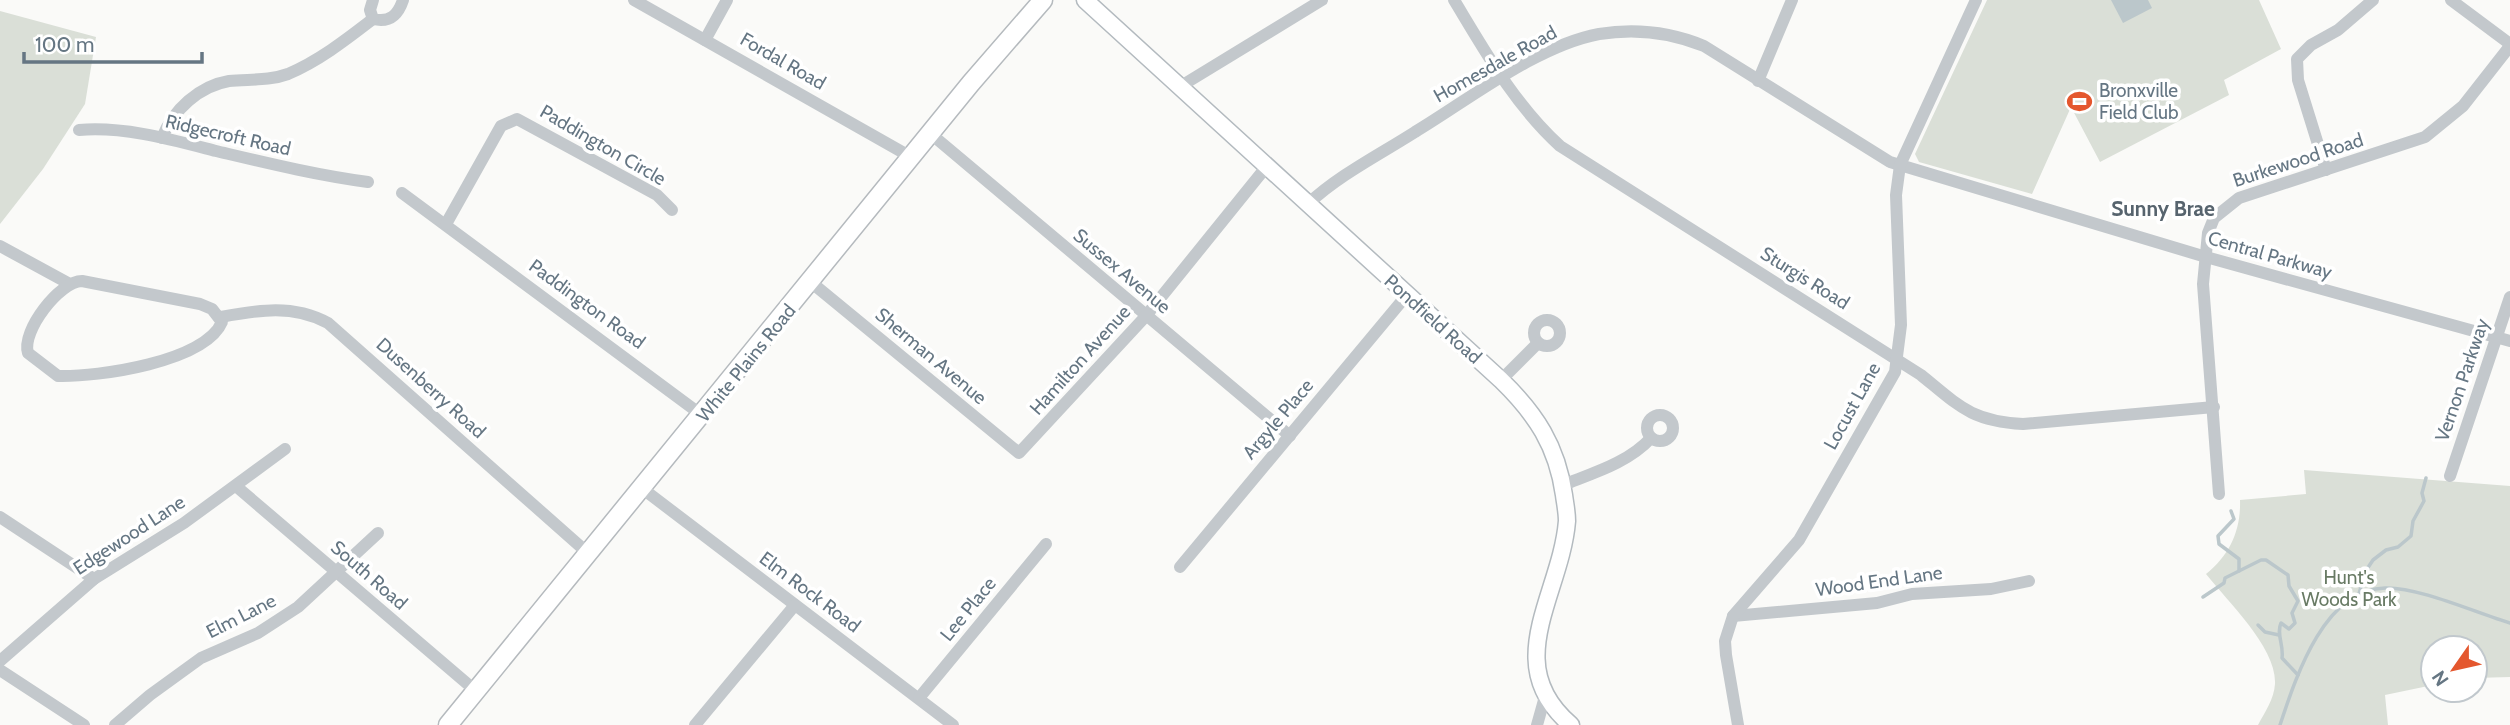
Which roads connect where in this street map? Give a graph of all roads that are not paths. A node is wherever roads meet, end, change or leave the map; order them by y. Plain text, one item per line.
1 (373, 0) edge
2 (404, 0) edge
3 (634, 0) edge
4 (727, 0) edge
5 (1044, 0) edge
6 (1084, 0) edge
7 (1322, 0) edge
8 (1454, 0) edge
9 (1792, 0) edge
10 (1976, 0) edge
11 (2373, 0) edge
12 (2451, 0) edge
13 (373, 19) junction
14 (705, 40) junction
15 (2510, 45) edge
16 (1502, 79) junction
17 (1758, 81) junction
18 (1181, 86) junction
19 (79, 130) dead end
20 (931, 134) junction
21 (162, 138) junction
22 (911, 157) junction
23 (1900, 165) junction
24 (1267, 166) junction
25 (2326, 170) junction
26 (368, 182) dead end
27 (402, 193) dead end
28 (1308, 204) junction
29 (671, 210) dead end
30 (446, 225) junction
31 (0, 246) edge
32 (2206, 257) junction
33 (68, 283) junction
34 (812, 283) junction
35 (1406, 296) junction
36 (2510, 297) edge
37 (221, 317) junction
38 (1145, 317) junction
39 (2496, 338) junction
40 (2510, 341) edge
41 (1538, 343) dead end
42 (1898, 360) junction
43 (1501, 380) junction
44 (2214, 407) junction
45 (703, 416) junction
46 (1290, 436) junction
47 (1651, 438) dead end
48 (1026, 448) joint
49 (285, 449) dead end
50 (2450, 476) dead end
51 (1563, 485) junction
52 (236, 487) junction
53 (643, 489) junction
54 (2219, 495) dead end
55 (0, 517) edge
56 (378, 533) dead end
57 (1046, 544) dead end
58 (590, 555) junction
59 (1180, 567) dead end
60 (337, 573) junction
61 (93, 579) junction
62 (2029, 581) dead end
63 (795, 605) junction
64 (1733, 616) junction
65 (0, 660) edge
66 (0, 670) edge
67 (477, 692) junction
68 (1546, 693) junction
69 (919, 698) junction
70 (947, 723) edge
71 (83, 725) edge
72 (115, 725) edge
73 (449, 725) edge
74 (695, 725) edge
75 (1537, 725) edge
76 (1571, 725) edge
77 (1738, 725) edge

1 - 13 street
2 - 13 street
3 - 14 street, Fordal Road
4 - 14 street
5 - 20 main road, White Plains Road
6 - 18 street, Pondfield Road
7 - 18 street
8 - 16 street, Sturgis Road
9 - 17 street
10 - 23 street, Locust Lane
11 - 25 street
12 - 15 street
13 - 21 street
14 - 22 street, Fordal Road
15 - 25 street, Burkewood Road
16 - 17 street, Homesdale Road
16 - 28 street, Homesdale Road
16 - 42 street, Sturgis Road
17 - 23 street, Homesdale Road
18 - 24 street, Pondfield Road
19 - 21 street, Ridgecroft Road
20 - 22 main road, White Plains Road
20 - 38 street, Sussex Avenue
21 - 26 street, Ridgecroft Road
22 - 34 main road, White Plains Road
23 - 32 street, Central Parkway
23 - 42 street, Locust Lane
24 - 28 street, Pondfield Road
24 - 38 street, Hamilton Avenue
25 - 32 street, Burkewood Road
27 - 30 street
28 - 35 street, Pondfield Road
29 - 30 street, Paddington Circle
30 - 45 street, Paddington Road
31 - 33 street
32 - 39 street, Central Parkway
32 - 44 street, Burkewood Road
33 - 37 street
33 - 37 street
34 - 45 main road, White Plains Road
34 - 48 street, Sherman Avenue
35 - 43 street, Pondfield Road
35 - 46 street, Argyle Place
36 - 39 street, Vernon Parkway
37 - 58 street, Dusenberry Road
38 - 46 street, Sussex Avenue
38 - 48 street, Hamilton Avenue
39 - 40 street, Central Parkway
39 - 50 street, Vernon Parkway
41 - 43 street
42 - 44 street, Sturgis Road
42 - 64 street, Locust Lane
43 - 51 street, Pondfield Road
44 - 54 street, Burkewood Road
45 - 53 main road, White Plains Road
46 - 59 street, Argyle Place
47 - 51 street
49 - 52 street, Edgewood Lane
51 - 68 street, Pondfield Road
52 - 60 street, South Road
52 - 61 street, Edgewood Lane
53 - 58 main road, White Plains Road
53 - 63 street, Elm Rock Road
55 - 61 street
56 - 60 street, Elm Lane
57 - 69 street, Lee Place
58 - 67 main road, White Plains Road
60 - 67 street, South Road
60 - 72 street, Elm Lane
61 - 65 street, Edgewood Lane
62 - 64 street, Wood End Lane
63 - 69 street, Elm Rock Road
63 - 74 street
64 - 77 street, Locust Lane
66 - 71 street
67 - 73 main road, White Plains Road
68 - 75 street
68 - 76 street, Pondfield Road
69 - 70 street, Elm Rock Road

